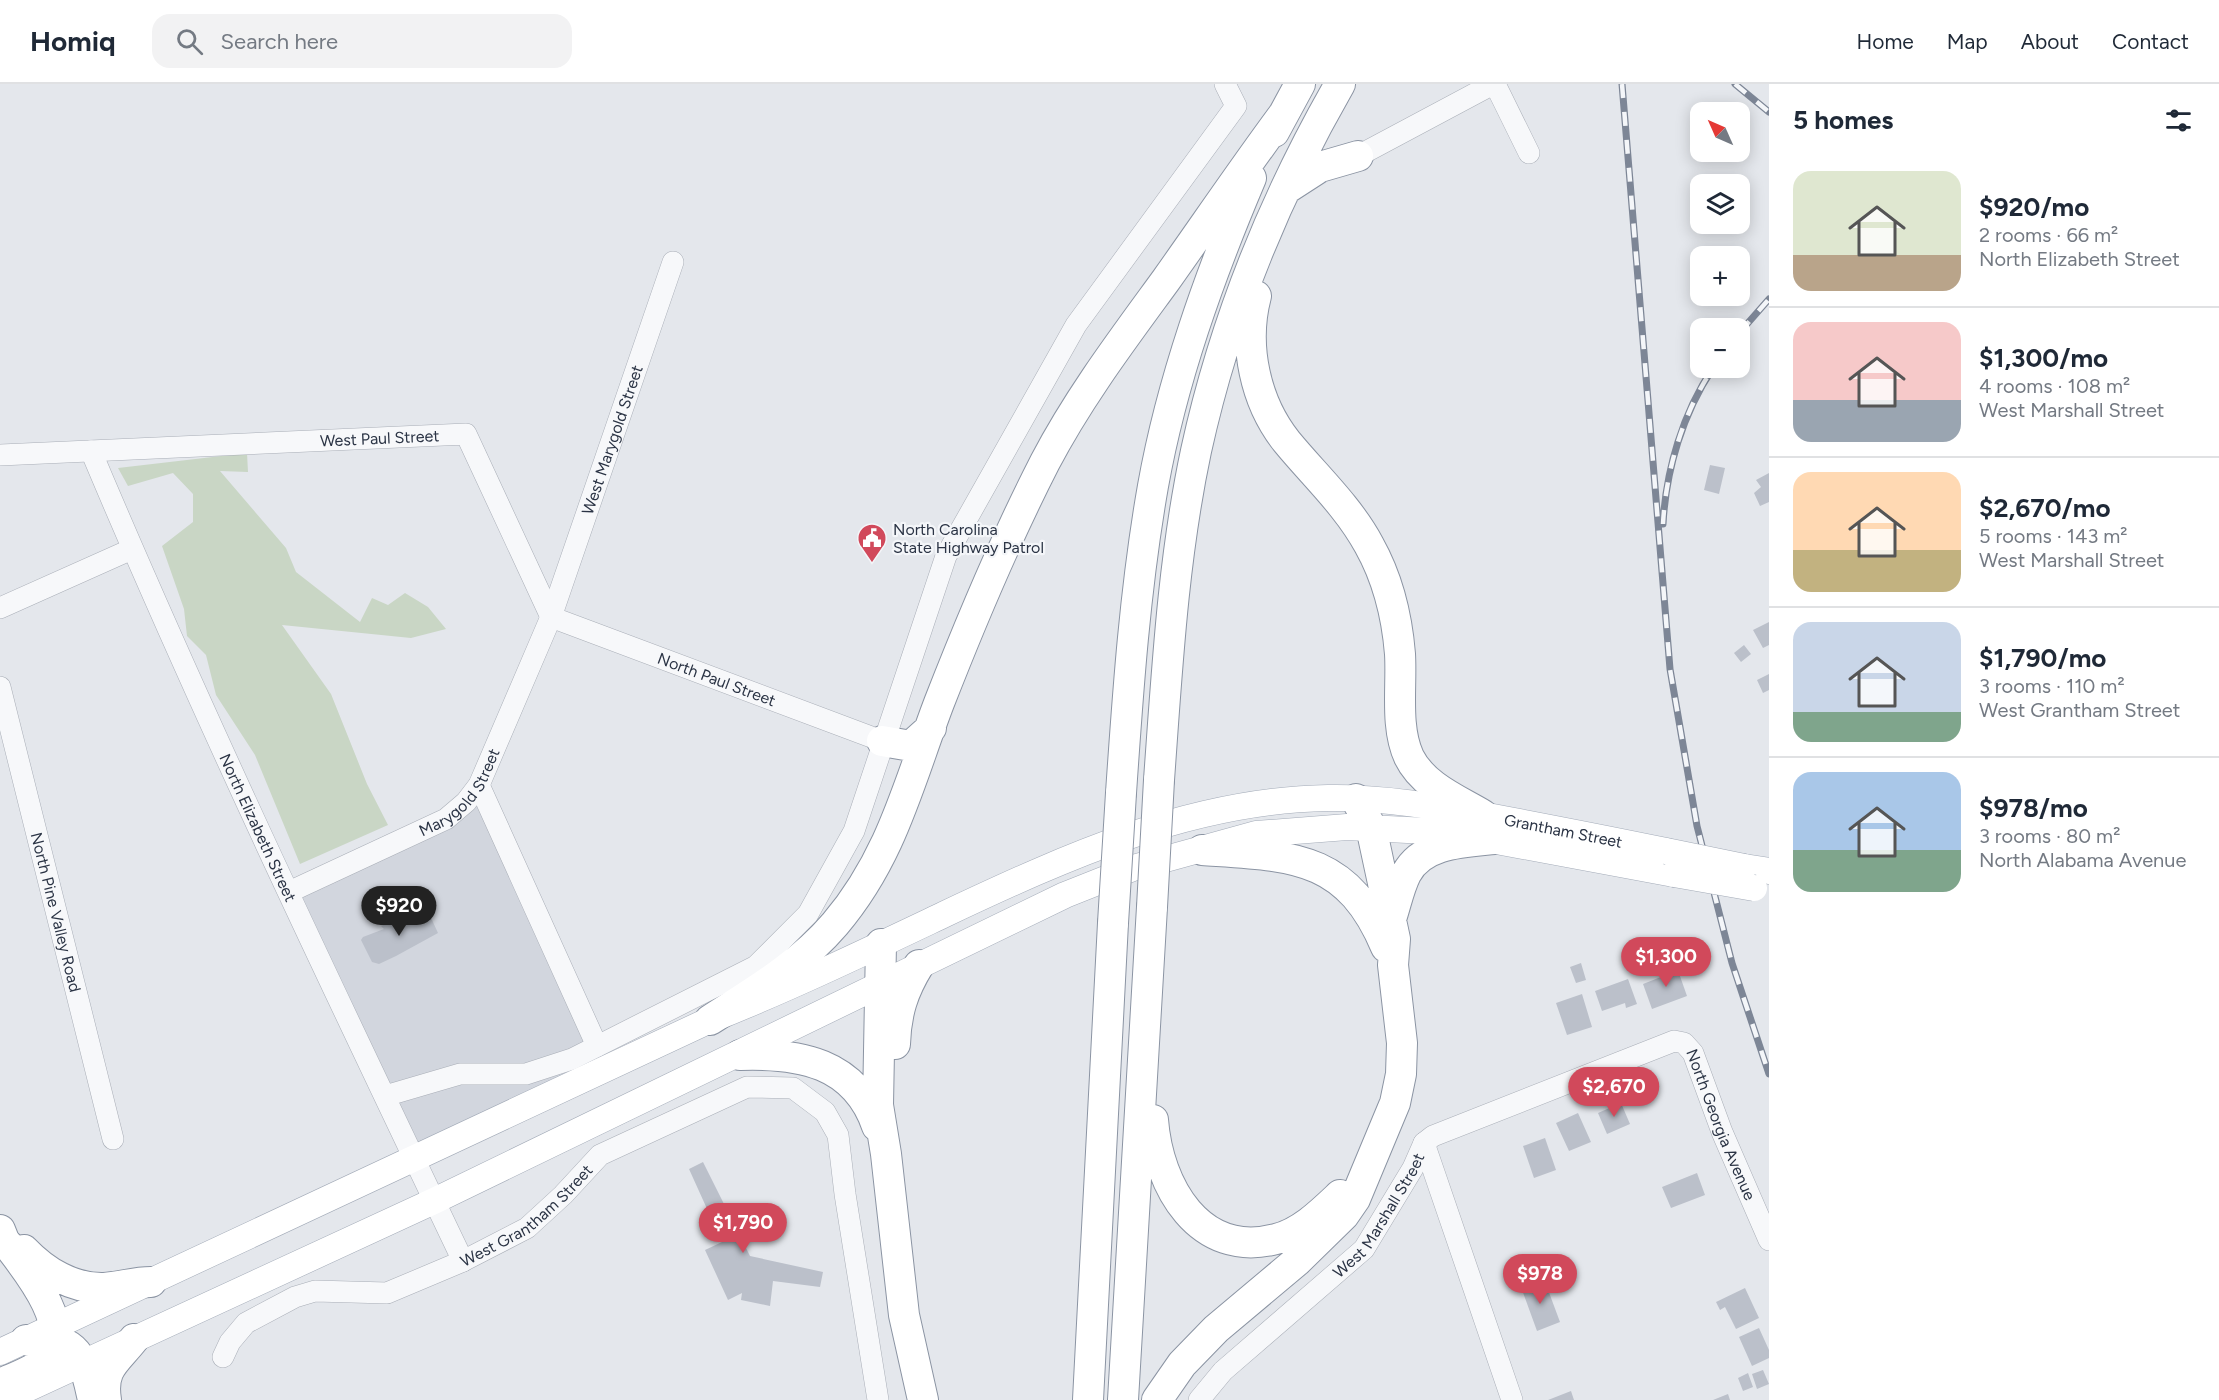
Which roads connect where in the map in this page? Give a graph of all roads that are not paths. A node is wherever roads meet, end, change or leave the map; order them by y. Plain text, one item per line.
1 (1225, 84) edge
2 (1300, 84) edge
3 (1341, 84) edge
4 (1494, 84) edge
5 (1324, 114) junction
6 (1283, 115) junction
7 (1529, 153) dead end
8 (1358, 156) junction
9 (1286, 189) junction
10 (1264, 237) junction
11 (673, 262) dead end
12 (91, 451) junction
13 (0, 455) edge
14 (132, 549) junction
15 (0, 608) edge
16 (551, 618) junction
17 (0, 687) edge
18 (930, 728) junction
19 (882, 741) junction
20 (479, 785) junction
21 (1356, 799) junction
22 (1371, 827) junction
23 (1488, 827) junction
24 (1202, 849) junction
25 (1759, 880) edge
26 (290, 892) junction
27 (1391, 919) junction
28 (881, 944) junction
29 (919, 965) junction
30 (1394, 965) junction
31 (879, 985) junction
32 (710, 1020) junction
33 (1684, 1043) joint
34 (597, 1046) junction
35 (740, 1055) junction
36 (1143, 1057) junction
37 (385, 1096) junction
38 (113, 1139) dead end
39 (1424, 1143) junction
40 (886, 1154) junction
41 (413, 1160) junction
42 (1368, 1167) junction
43 (434, 1201) junction
44 (0, 1230) edge
45 (1769, 1240) edge
46 (463, 1261) junction
47 (151, 1282) junction
48 (1091, 1331) junction
49 (134, 1339) junction
50 (33, 1340) edge
51 (224, 1357) dead end
52 (82, 1363) junction
53 (0, 1384) edge
54 (3, 1400) edge
55 (93, 1400) edge
56 (106, 1400) edge
57 (878, 1400) edge
58 (923, 1400) edge
59 (1071, 1400) edge
60 (1088, 1400) edge
61 (1123, 1400) edge
62 (1158, 1400) edge
63 (1199, 1400) edge
64 (1512, 1400) edge

1 - 19 street
2 - 6 highway
3 - 5 highway
4 - 7 street
4 - 8 street
5 - 8 highway
5 - 9 highway
6 - 18 highway
6 - 48 highway, bridge
8 - 9 highway
9 - 10 highway
10 - 23 highway
10 - 36 highway, bridge
11 - 16 street, West Marygold Street
12 - 13 street
12 - 14 street, North Elizabeth Street
12 - 16 street, West Paul Street
14 - 15 street
14 - 26 street, North Elizabeth Street
16 - 19 street, North Paul Street
16 - 20 street, Marygold Street
17 - 38 street, North Pine Valley Road
18 - 19 highway
18 - 32 highway
19 - 34 street
20 - 26 street, Marygold Street
20 - 34 street
21 - 22 highway
21 - 23 main road, Grantham Street
21 - 28 main road, Grantham Street
22 - 23 main road, Grantham Street
22 - 24 main road, Grantham Street
22 - 27 highway
23 - 25 main road, Grantham Street, bridge
23 - 27 highway
24 - 29 main road, Grantham Street
24 - 30 highway
26 - 37 street, North Elizabeth Street
27 - 30 highway
28 - 31 highway
28 - 32 main road, Grantham Street
29 - 31 main road, Grantham Street
29 - 40 highway
30 - 42 highway
31 - 35 main road, Grantham Street
31 - 40 highway
32 - 41 main road, Grantham Street
33 - 39 street, West Marshall Street
33 - 45 street, North Georgia Avenue
34 - 37 street
35 - 40 highway
35 - 43 main road, Grantham Street
36 - 42 highway
36 - 61 highway
37 - 41 street, North Elizabeth Street
39 - 63 street, West Marshall Street
39 - 64 street
40 - 58 highway
41 - 43 street, North Elizabeth Street
41 - 47 main road, Grantham Street
42 - 62 highway
43 - 46 street, North Elizabeth Street
43 - 49 main road, Grantham Street
44 - 47 highway
44 - 50 highway
46 - 51 street, West Grantham Street
46 - 57 street, West Grantham Street
47 - 50 main road, Grantham Street
48 - 59 highway
48 - 60 highway
49 - 52 main road, Grantham Street
49 - 56 highway
50 - 52 highway
50 - 53 highway
52 - 54 main road, Grantham Street
52 - 55 highway

